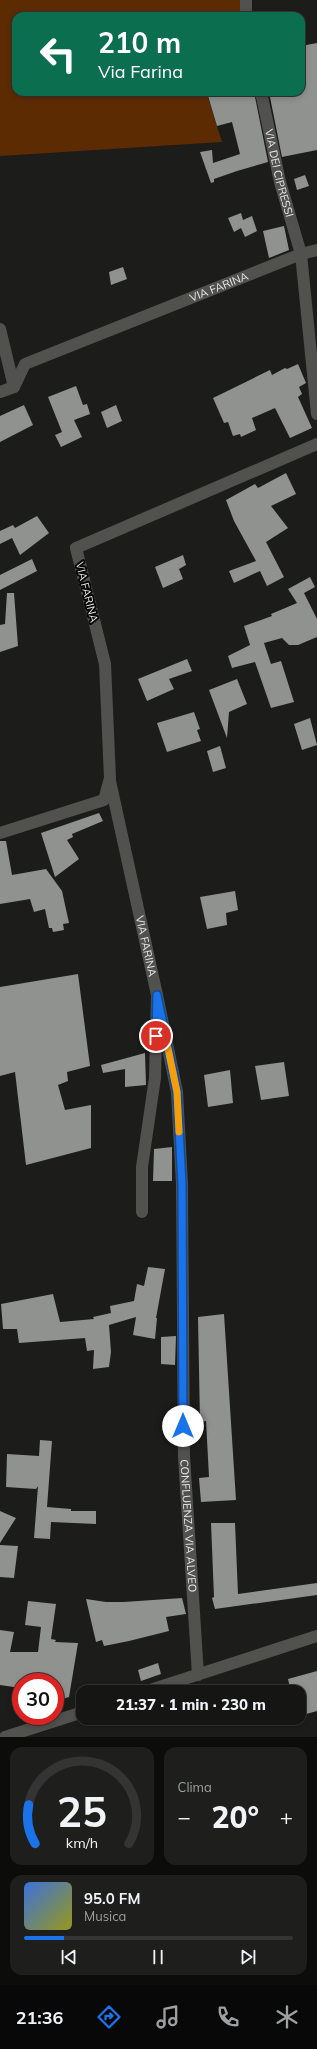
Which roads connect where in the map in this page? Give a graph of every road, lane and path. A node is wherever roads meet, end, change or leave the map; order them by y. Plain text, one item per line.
1 (246, 0) edge
2 (246, 12) edge
3 (262, 96) edge
4 (317, 250) edge
5 (301, 254) junction
6 (0, 329) edge
7 (14, 387) junction
8 (0, 392) edge
9 (317, 414) edge
10 (317, 444) edge
11 (110, 778) junction
12 (0, 833) edge
13 (157, 995) junction
14 (142, 1212) dead end
15 (317, 1636) edge
16 (198, 1675) junction
17 (166, 1685) edge
18 (76, 1714) edge
19 (5, 1737) edge

1 - 2 street
3 - 5 street, VIA DEI CIPRESSI
4 - 5 street, VIA FARINA
5 - 7 street, VIA FARINA
5 - 9 street
6 - 7 street
7 - 8 street
10 - 11 street, VIA FARINA
11 - 12 street, VIA FARINA
11 - 13 street, VIA FARINA
13 - 14 street, VIA FARINA
13 - 16 street, CONFLUENZA VIA ALVEO
15 - 16 street
16 - 17 street
18 - 19 street

